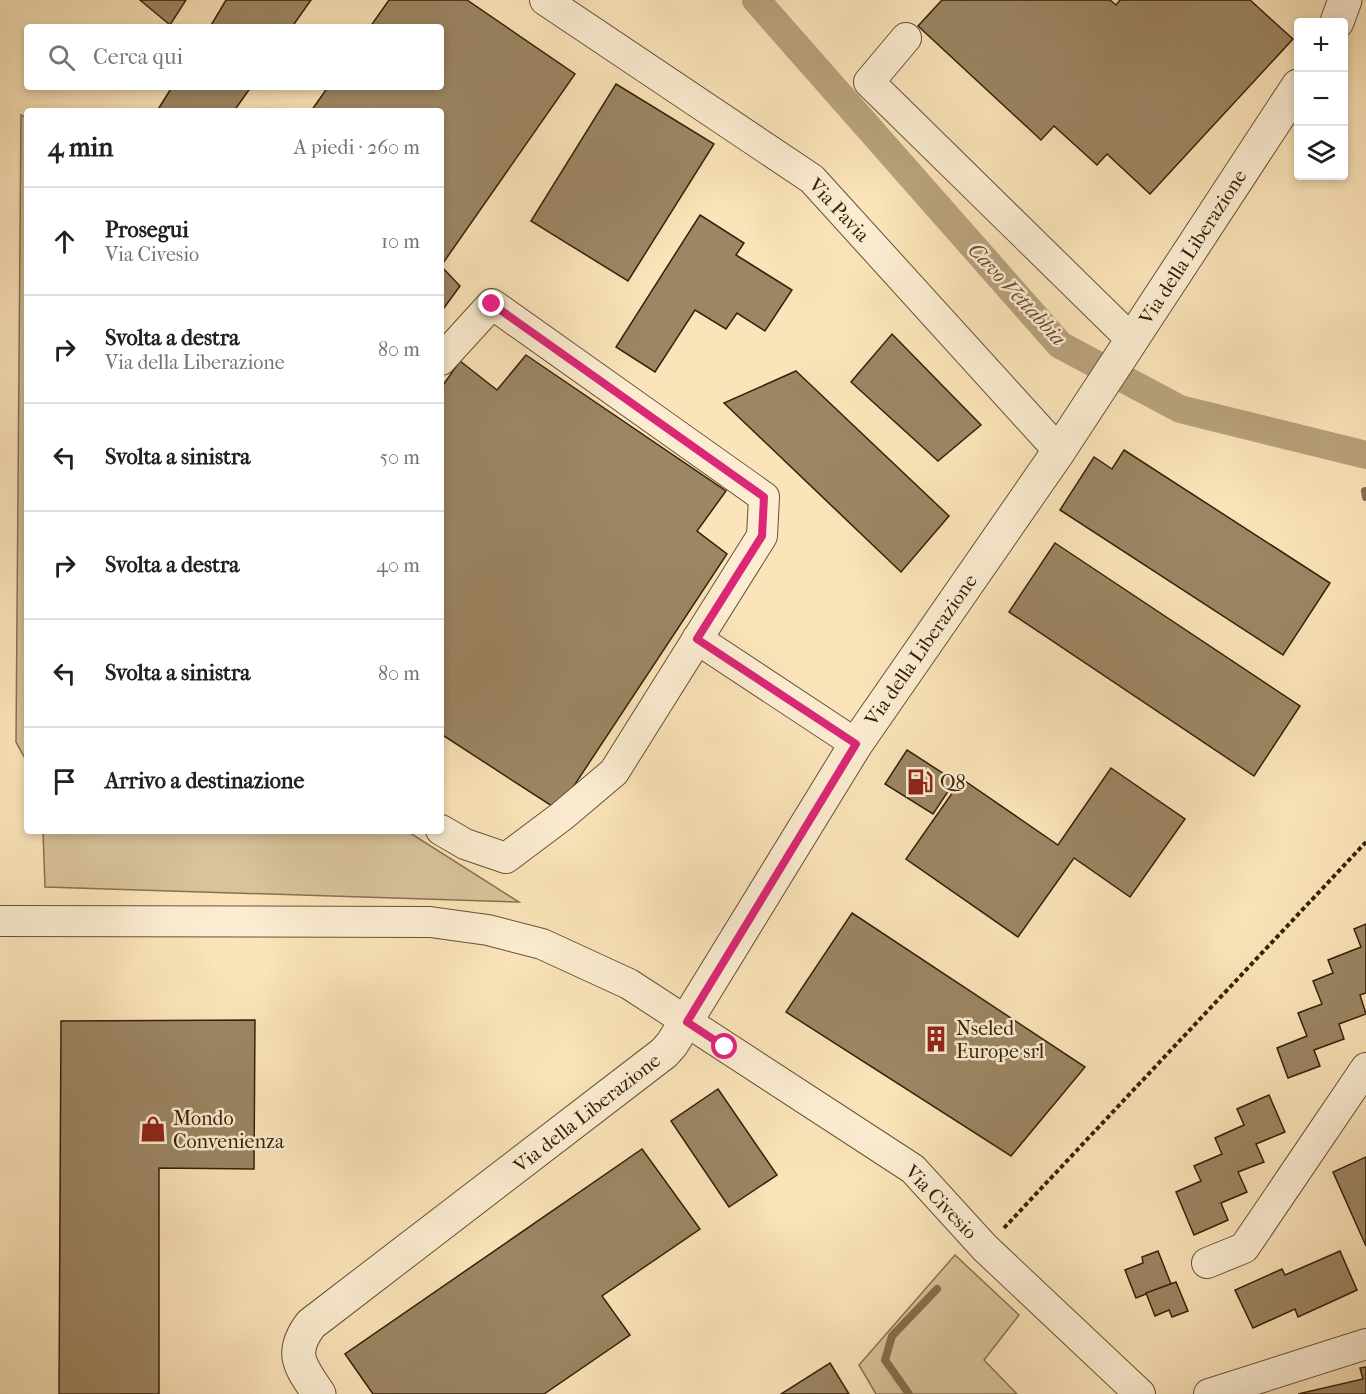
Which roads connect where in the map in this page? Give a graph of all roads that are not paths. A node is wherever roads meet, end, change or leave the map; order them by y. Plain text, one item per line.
1 (545, 0) edge
2 (1345, 0) edge
3 (1338, 18) edge
4 (906, 38) dead end
5 (1294, 94) edge
6 (1128, 347) junction
7 (444, 357) edge
8 (1059, 452) junction
9 (697, 639) junction
10 (856, 744) junction
11 (444, 832) edge
12 (0, 921) edge
13 (687, 1022) junction
14 (1366, 1068) edge
15 (1357, 1099) edge
16 (1207, 1263) dead end
17 (1366, 1344) edge
18 (319, 1394) edge
19 (1140, 1394) edge
20 (1209, 1394) edge

1 - 8 street, Via Pavia
2 - 3 street
4 - 6 street
5 - 6 street, Via della Liberazione
6 - 8 street, Via della Liberazione
7 - 9 street
8 - 10 street, Via della Liberazione
9 - 10 street
9 - 11 street
10 - 13 street, Via della Liberazione
12 - 13 street, Via Civesio
13 - 18 street, Via della Liberazione
13 - 19 street, Via Civesio
14 - 15 street
15 - 16 street
17 - 20 street

